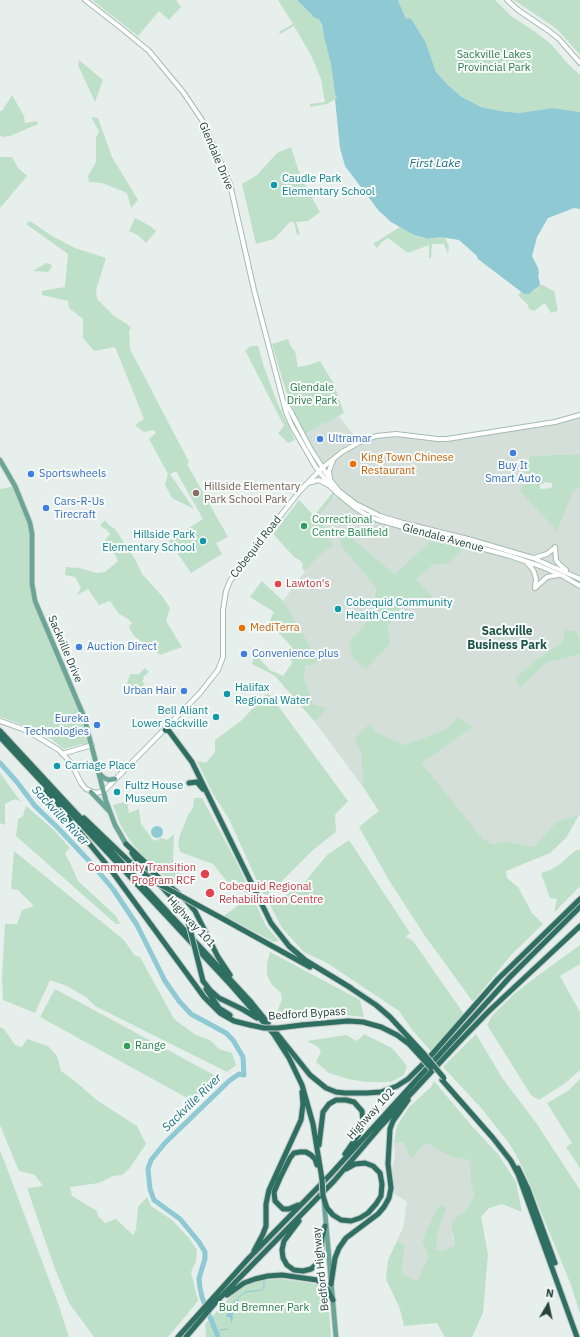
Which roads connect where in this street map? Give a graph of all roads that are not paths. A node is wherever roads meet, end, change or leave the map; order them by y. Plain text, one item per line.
1 (86, 0) edge
2 (507, 0) edge
3 (580, 63) edge
4 (580, 415) edge
5 (334, 458) junction
6 (0, 460) edge
7 (320, 469) junction
8 (308, 483) junction
9 (330, 483) junction
10 (533, 558) junction
11 (521, 560) junction
12 (571, 574) junction
13 (563, 576) junction
14 (580, 579) edge
15 (580, 586) edge
16 (0, 721) edge
17 (165, 730) junction
18 (0, 731) edge
19 (0, 737) edge
20 (92, 745) junction
21 (13, 750) junction
22 (62, 754) junction
23 (98, 772) junction
24 (115, 779) junction
25 (190, 783) dead end
26 (104, 791) junction
27 (91, 792) junction
28 (209, 798) junction
29 (72, 809) junction
30 (110, 812) junction
31 (126, 844) junction
32 (580, 899) edge
33 (580, 907) edge
34 (580, 926) edge
35 (544, 933) junction
36 (203, 981) junction
37 (238, 988) junction
38 (351, 988) junction
39 (264, 1017) junction
40 (250, 1025) junction
41 (273, 1033) junction
42 (459, 1033) junction
43 (422, 1056) junction
44 (430, 1072) junction
45 (443, 1079) junction
46 (302, 1085) junction
47 (318, 1154) junction
48 (330, 1175) junction
49 (322, 1179) junction
50 (319, 1187) junction
51 (328, 1187) junction
52 (323, 1198) junction
53 (313, 1203) junction
54 (325, 1226) junction
55 (248, 1259) junction
56 (331, 1284) junction
57 (333, 1300) junction
58 (216, 1302) junction
59 (580, 1334) edge
60 (178, 1337) edge
61 (186, 1337) edge
62 (336, 1337) edge
63 (578, 1337) edge

1 - 7 main road, Glendale Drive
2 - 3 main road
4 - 5 main road, Cobequid Road
5 - 7 main road, Cobequid Road
5 - 9 main road
6 - 20 main road, Sackville Drive
7 - 8 main road, Cobequid Road
7 - 9 main road, Glendale Avenue
8 - 9 main road
8 - 17 main road, Cobequid Road
9 - 10 main road, Glendale Avenue
9 - 11 main road, Glendale Avenue
10 - 12 main road, Glendale Avenue
10 - 12 main road
11 - 13 main road, Glendale Avenue
11 - 13 main road
12 - 14 main road, Glendale Avenue
13 - 15 main road, Glendale Avenue
16 - 22 main road
17 - 24 main road, Cobequid Road
17 - 28 highway
18 - 29 highway, Highway 101
19 - 21 highway, Highway 101
20 - 22 main road
20 - 23 main road, Sackville Drive
21 - 40 highway, Bedford Bypass
21 - 41 highway, Highway 101
22 - 27 main road
23 - 24 main road
23 - 26 main road, Sackville Drive
24 - 26 main road, Cobequid Road
25 - 28 highway
26 - 27 main road
26 - 30 main road, Sackville Drive
27 - 30 main road
28 - 38 highway
29 - 37 highway, Highway 101
29 - 38 highway, Bedford Bypass, bridge
30 - 31 main road, Sackville Drive
31 - 36 highway, bridge
31 - 37 highway
32 - 35 highway
33 - 42 highway, Highway 102
34 - 44 highway, Highway 102
35 - 39 highway
35 - 42 highway
36 - 40 highway
36 - 41 highway
37 - 39 highway, Highway 101
38 - 43 highway, Bedford Bypass
39 - 47 highway, Highway 101
40 - 43 highway, Bedford Bypass, bridge
41 - 46 highway, Highway 101
42 - 48 highway, Highway 102
43 - 45 highway, Bedford Bypass, bridge
44 - 51 highway, Highway 102
44 - 56 highway
45 - 59 highway, Bedford Bypass
45 - 63 highway, Bedford Bypass
46 - 47 highway, Highway 101
46 - 55 highway
47 - 48 highway
47 - 49 highway, Highway 101
48 - 50 highway, Highway 102
49 - 50 highway
49 - 52 highway, Highway 101, bridge
50 - 55 highway, Highway 102
51 - 52 highway
51 - 53 highway, Highway 102
52 - 54 main road, Bedford Highway
53 - 54 highway
53 - 58 highway, Highway 102
54 - 56 main road, Bedford Highway
55 - 60 highway, Highway 102
56 - 57 main road, Bedford Highway
57 - 58 highway
57 - 62 main road, Bedford Highway
58 - 61 highway, Highway 102

